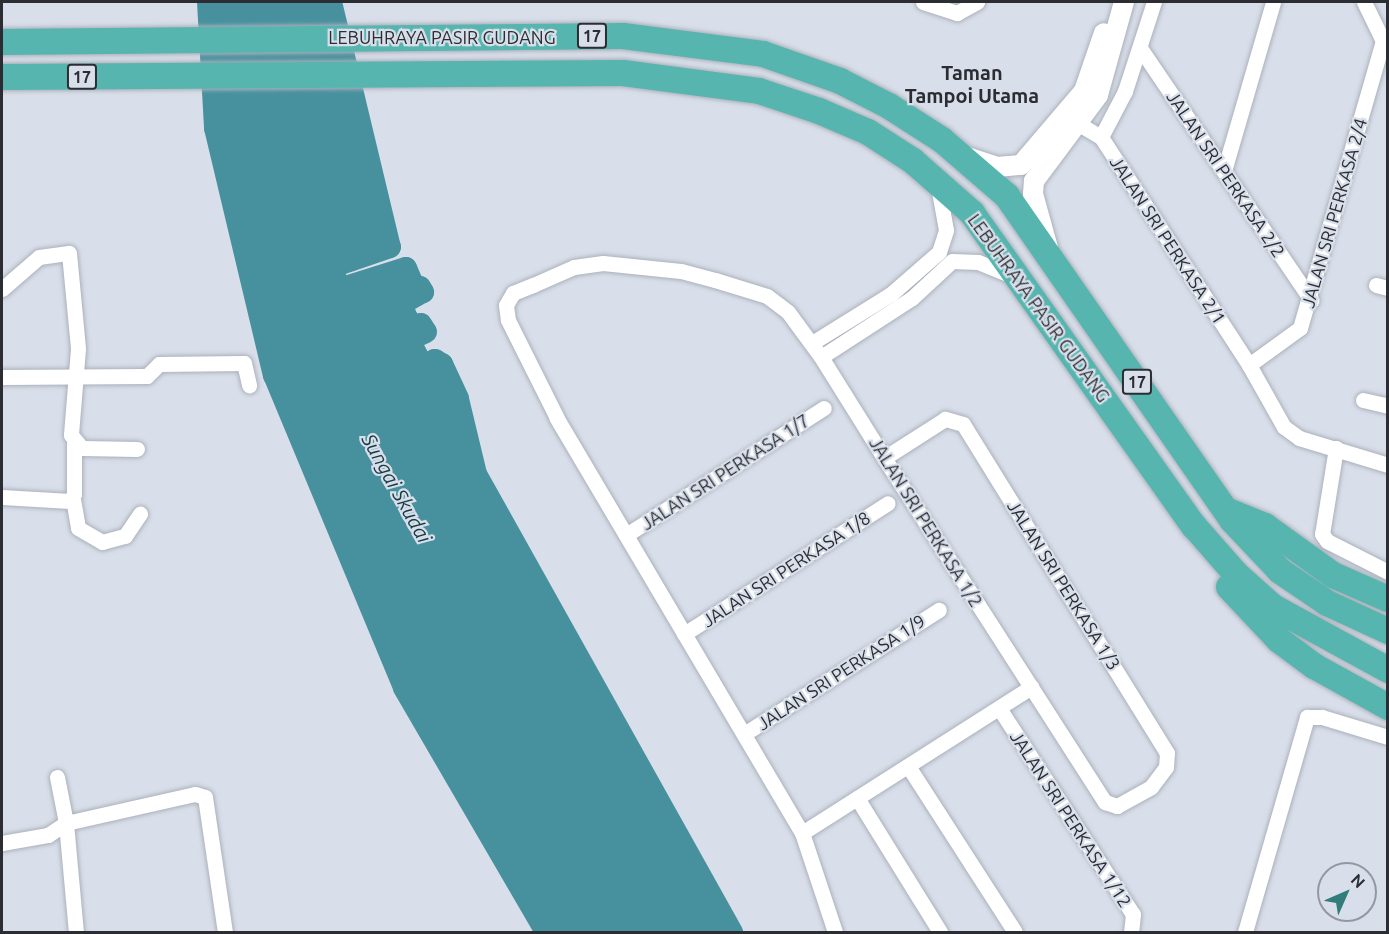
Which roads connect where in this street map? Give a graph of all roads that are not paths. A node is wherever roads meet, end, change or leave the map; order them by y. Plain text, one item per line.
1 (922, 2) edge
2 (1115, 2) edge
3 (1124, 2) edge
4 (1154, 2) edge
5 (1273, 2) edge
6 (1364, 2) edge
7 (972, 6) edge
8 (1385, 40) edge
9 (2, 42) edge
10 (1140, 48) junction
11 (2, 77) edge
12 (1079, 124) junction
13 (1101, 137) junction
14 (962, 156) junction
15 (1224, 171) junction
16 (936, 179) junction
17 (1050, 255) junction
18 (1020, 278) junction
19 (2, 289) edge
20 (1311, 300) junction
21 (812, 343) junction
22 (821, 357) junction
23 (1250, 365) junction
24 (2, 377) edge
25 (78, 379) junction
26 (249, 385) dead end
27 (1364, 400) dead end
28 (1388, 406) edge
29 (824, 408) dead end
30 (74, 443) junction
31 (1336, 448) junction
32 (137, 449) dead end
33 (884, 458) junction
34 (1388, 465) edge
35 (2, 497) edge
36 (73, 499) junction
37 (888, 503) dead end
38 (1225, 510) junction
39 (140, 514) dead end
40 (1194, 526) junction
41 (626, 535) junction
42 (1388, 572) edge
43 (1388, 599) edge
44 (939, 610) dead end
45 (1388, 630) edge
46 (684, 634) junction
47 (1388, 670) edge
48 (1031, 687) junction
49 (1388, 707) edge
50 (999, 708) junction
51 (744, 734) junction
52 (1388, 737) edge
53 (908, 766) junction
54 (57, 777) dead end
55 (857, 798) junction
56 (1111, 807) joint
57 (66, 823) junction
58 (802, 834) junction
59 (2, 843) edge
60 (76, 933) edge
61 (225, 933) edge
62 (835, 933) edge
63 (940, 933) edge
64 (1015, 933) edge
65 (1131, 933) edge
66 (1245, 933) edge

1 - 7 street
2 - 14 street
3 - 12 street
4 - 10 street
5 - 15 street
6 - 8 street
8 - 20 street, JALAN SRI PERKASA 2/4
9 - 14 highway, LEBUHRAYA PASIR GUDANG / 17
10 - 13 street
10 - 15 street, JALAN SRI PERKASA 2/2
11 - 16 highway, LEBUHRAYA PASIR GUDANG / 17
12 - 13 street, JALAN SRI PERKASA 2/1
12 - 17 street
13 - 23 street, JALAN SRI PERKASA 2/1
14 - 17 highway, LEBUHRAYA PASIR GUDANG / 17
15 - 20 street, JALAN SRI PERKASA 2/2
16 - 18 highway, LEBUHRAYA PASIR GUDANG / 17
16 - 21 street
17 - 38 highway, LEBUHRAYA PASIR GUDANG / 17
18 - 22 street
18 - 40 highway, LEBUHRAYA PASIR GUDANG / 17
19 - 25 street
20 - 23 street, JALAN SRI PERKASA 2/4
21 - 22 street, JALAN SRI PERKASA 1/2
21 - 41 street, JALAN SRI PERKASA 1/2
22 - 33 street, JALAN SRI PERKASA 1/2
23 - 31 street, JALAN SRI PERKASA 2/1
24 - 25 street
25 - 26 street
25 - 30 street
27 - 28 street
29 - 41 street, JALAN SRI PERKASA 1/7
30 - 32 street
30 - 36 street
31 - 34 street
31 - 42 street
33 - 48 street, JALAN SRI PERKASA 1/2
33 - 56 street, JALAN SRI PERKASA 1/3
35 - 36 street
36 - 39 street
37 - 46 street, JALAN SRI PERKASA 1/8
38 - 43 highway
38 - 45 highway, LEBUHRAYA PASIR GUDANG / 17
40 - 47 highway, LEBUHRAYA PASIR GUDANG / 17
40 - 49 highway
41 - 46 street, JALAN SRI PERKASA 1/2
44 - 51 street, JALAN SRI PERKASA 1/9
46 - 51 street, JALAN SRI PERKASA 1/2
48 - 50 street
48 - 56 street, JALAN SRI PERKASA 1/2
50 - 53 street
50 - 65 street, JALAN SRI PERKASA 1/12
51 - 58 street, JALAN SRI PERKASA 1/2
52 - 66 street
53 - 55 street
53 - 64 street
54 - 57 street
55 - 58 street
55 - 63 street
57 - 59 street
57 - 60 street
57 - 61 street
58 - 62 street, JALAN SRI PERKASA 1/2

